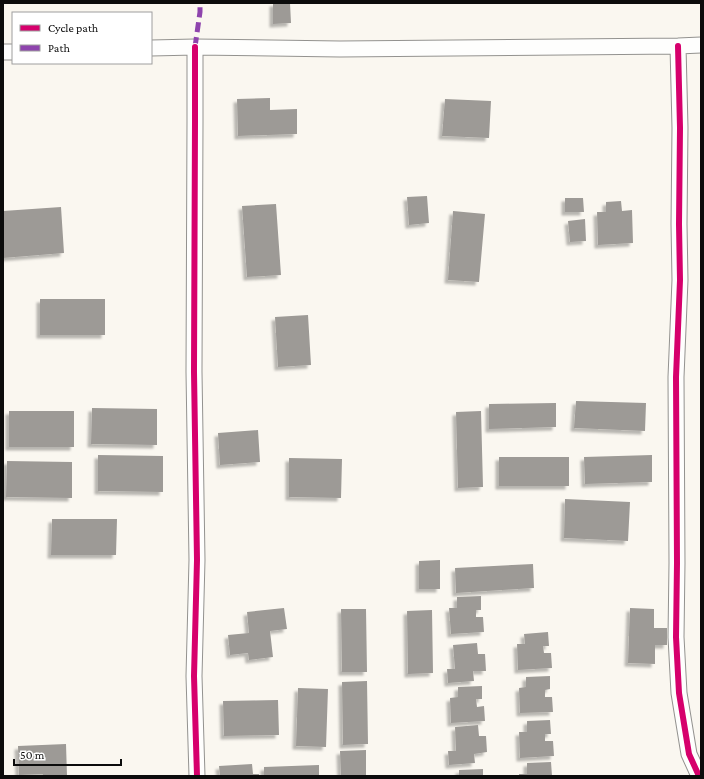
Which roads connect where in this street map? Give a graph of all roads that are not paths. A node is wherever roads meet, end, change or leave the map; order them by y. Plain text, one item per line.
1 (701, 45) edge
2 (678, 46) junction
3 (195, 47) junction
4 (152, 48) edge
5 (197, 776) edge
6 (699, 776) edge

1 - 2 street
2 - 3 street
2 - 6 street
3 - 4 street
3 - 5 street

